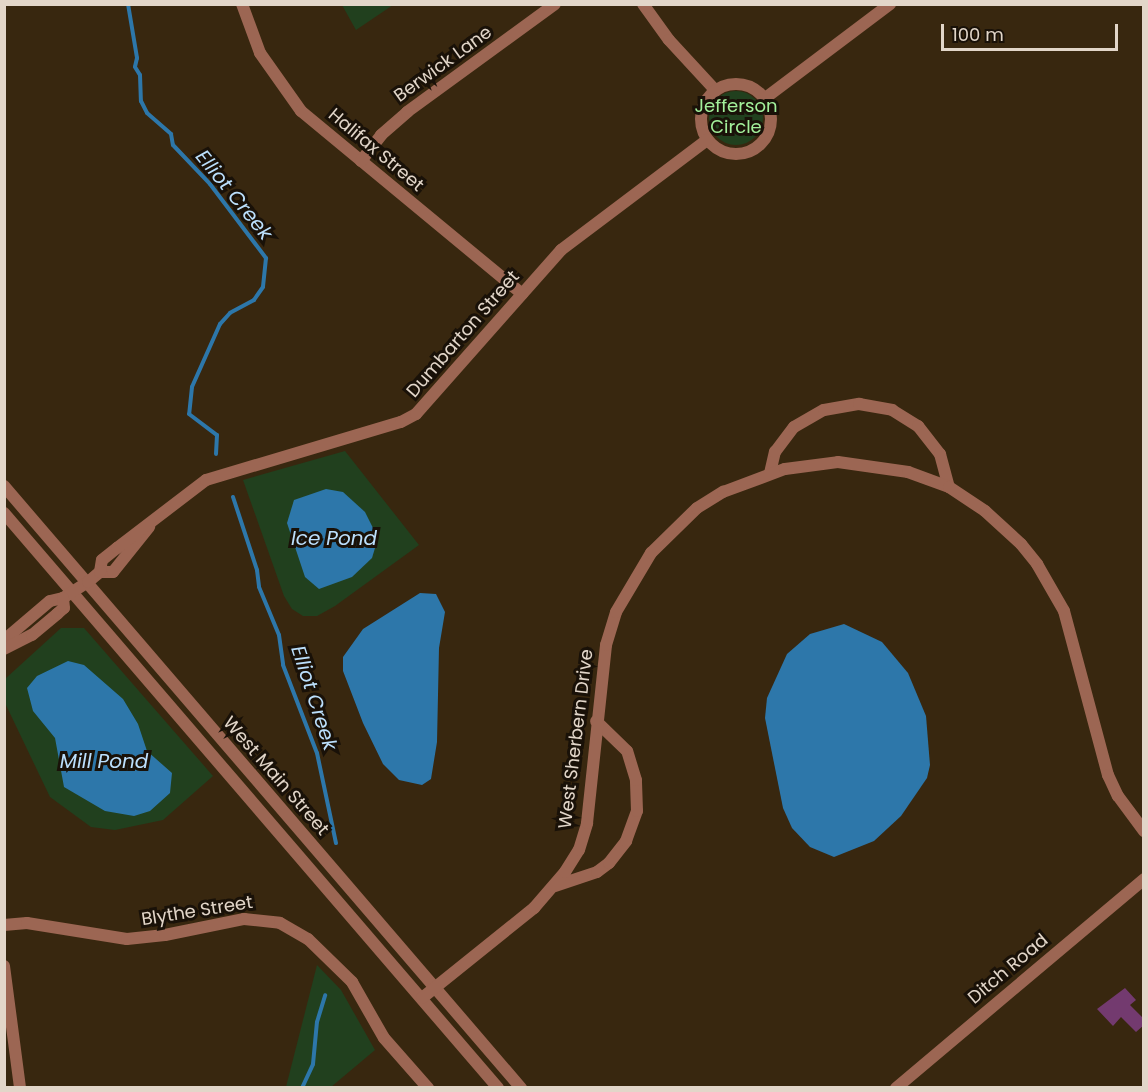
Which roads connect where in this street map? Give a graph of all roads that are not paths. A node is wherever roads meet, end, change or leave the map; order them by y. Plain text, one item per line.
1 (242, 4) edge
2 (555, 4) edge
3 (643, 4) edge
4 (890, 4) edge
5 (716, 91) junction
6 (764, 99) junction
7 (707, 140) junction
8 (361, 161) junction
9 (522, 294) junction
10 (770, 473) junction
11 (4, 486) edge
12 (949, 487) junction
13 (4, 513) edge
14 (75, 589) junction
15 (4, 640) edge
16 (4, 649) edge
17 (597, 721) junction
18 (1143, 831) edge
19 (1143, 879) edge
20 (555, 886) junction
21 (4, 925) edge
22 (4, 966) edge
23 (435, 987) junction
24 (422, 998) junction
25 (20, 1088) edge
26 (428, 1088) edge
27 (498, 1088) edge
28 (521, 1088) edge
29 (896, 1088) edge

1 - 8 street, Halifax Street
2 - 8 street, Berwick Lane
3 - 5 street
4 - 6 street
5 - 6 street
5 - 7 street
6 - 7 street
7 - 9 street, Dumbarton Street
8 - 9 street, Halifax Street
9 - 14 street, Dumbarton Street
10 - 12 street, West Sherbern Drive
10 - 12 street
10 - 17 street, West Sherbern Drive
11 - 14 street, West Main Street
12 - 18 street, West Sherbern Drive
13 - 14 street, West Main Street
14 - 15 street
14 - 16 street
14 - 23 street, West Main Street
14 - 24 street, West Main Street
17 - 20 street, West Sherbern Drive
17 - 20 street
19 - 29 street, Ditch Road
20 - 23 street, West Sherbern Drive
21 - 26 street, Blythe Street
22 - 25 street
23 - 24 street, West Sherbern Drive
23 - 28 street, West Main Street
24 - 27 street, West Main Street

